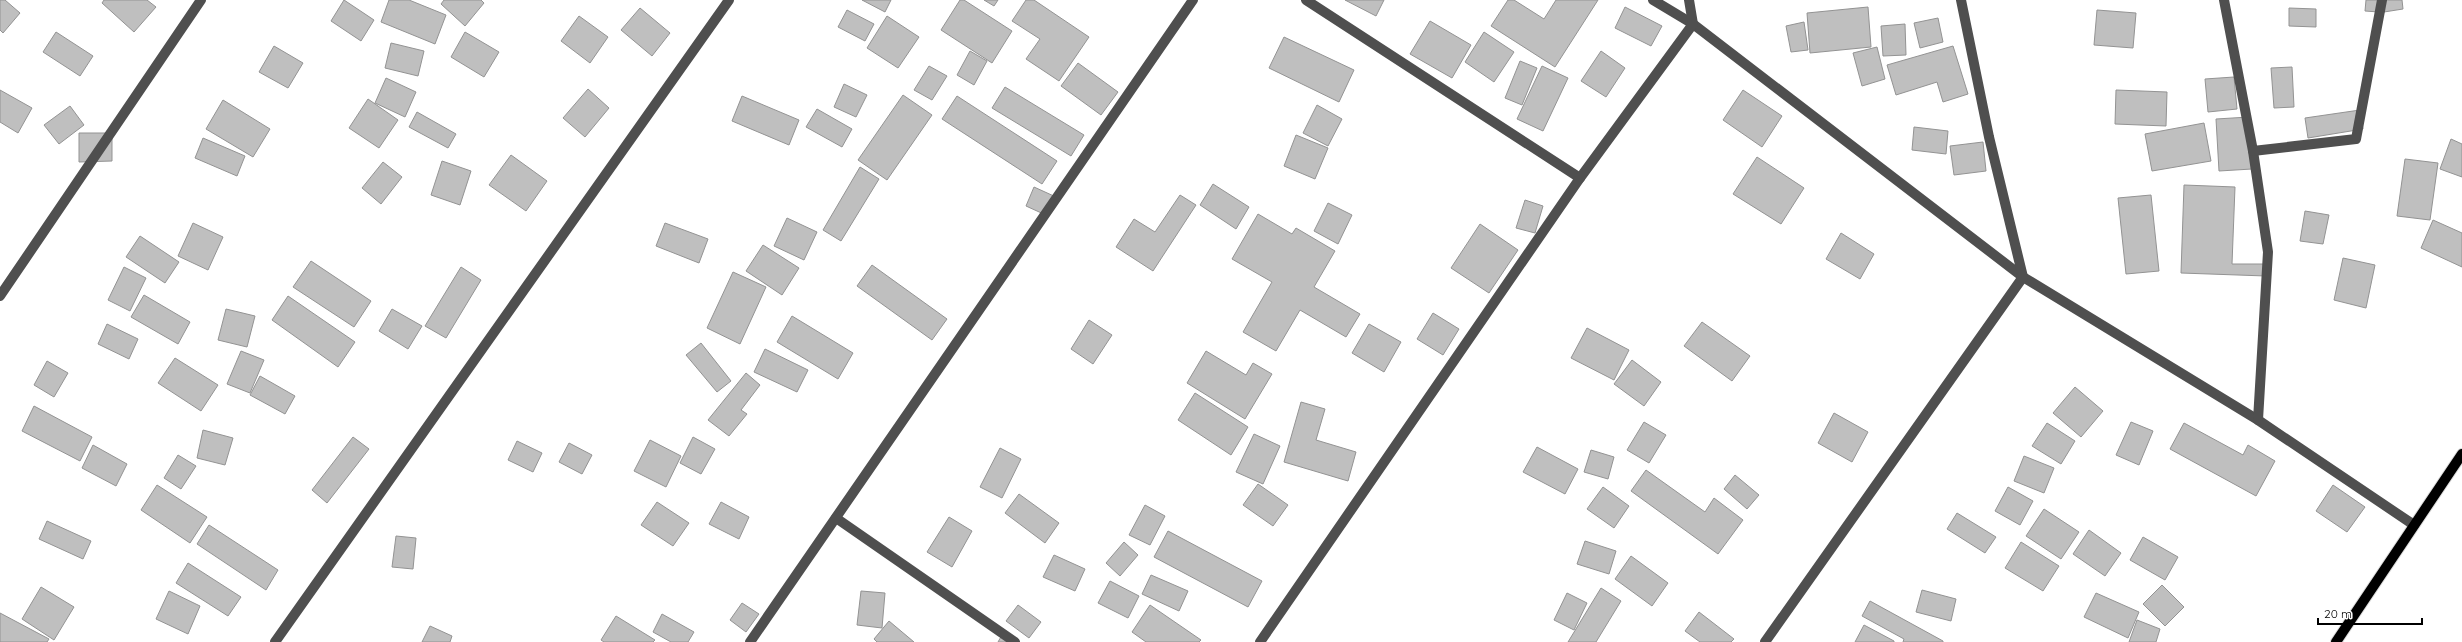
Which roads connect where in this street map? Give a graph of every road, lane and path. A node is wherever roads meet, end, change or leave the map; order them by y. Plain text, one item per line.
1 (201, 0) edge
2 (729, 0) edge
3 (1193, 0) edge
4 (1306, 0) edge
5 (1652, 0) edge
6 (1689, 0) edge
7 (1961, 0) edge
8 (2224, 0) edge
9 (2382, 0) edge
10 (1692, 24) junction
11 (2253, 151) junction
12 (1580, 178) junction
13 (2023, 277) junction
14 (0, 296) edge
15 (2258, 420) junction
16 (2462, 454) edge
17 (836, 518) junction
18 (2414, 525) junction
19 (276, 642) edge
20 (750, 642) edge
21 (1016, 642) edge
22 (1260, 642) edge
23 (1765, 642) edge
24 (2336, 642) edge

1 - 14 street
2 - 19 street
3 - 17 street
4 - 12 street
5 - 10 street
6 - 10 street
7 - 13 street
8 - 11 street
9 - 11 street
10 - 12 street
10 - 13 street
11 - 15 street
12 - 22 street
13 - 15 street
13 - 23 street
15 - 18 street
16 - 18 main road
17 - 20 street
17 - 21 street
18 - 24 main road

